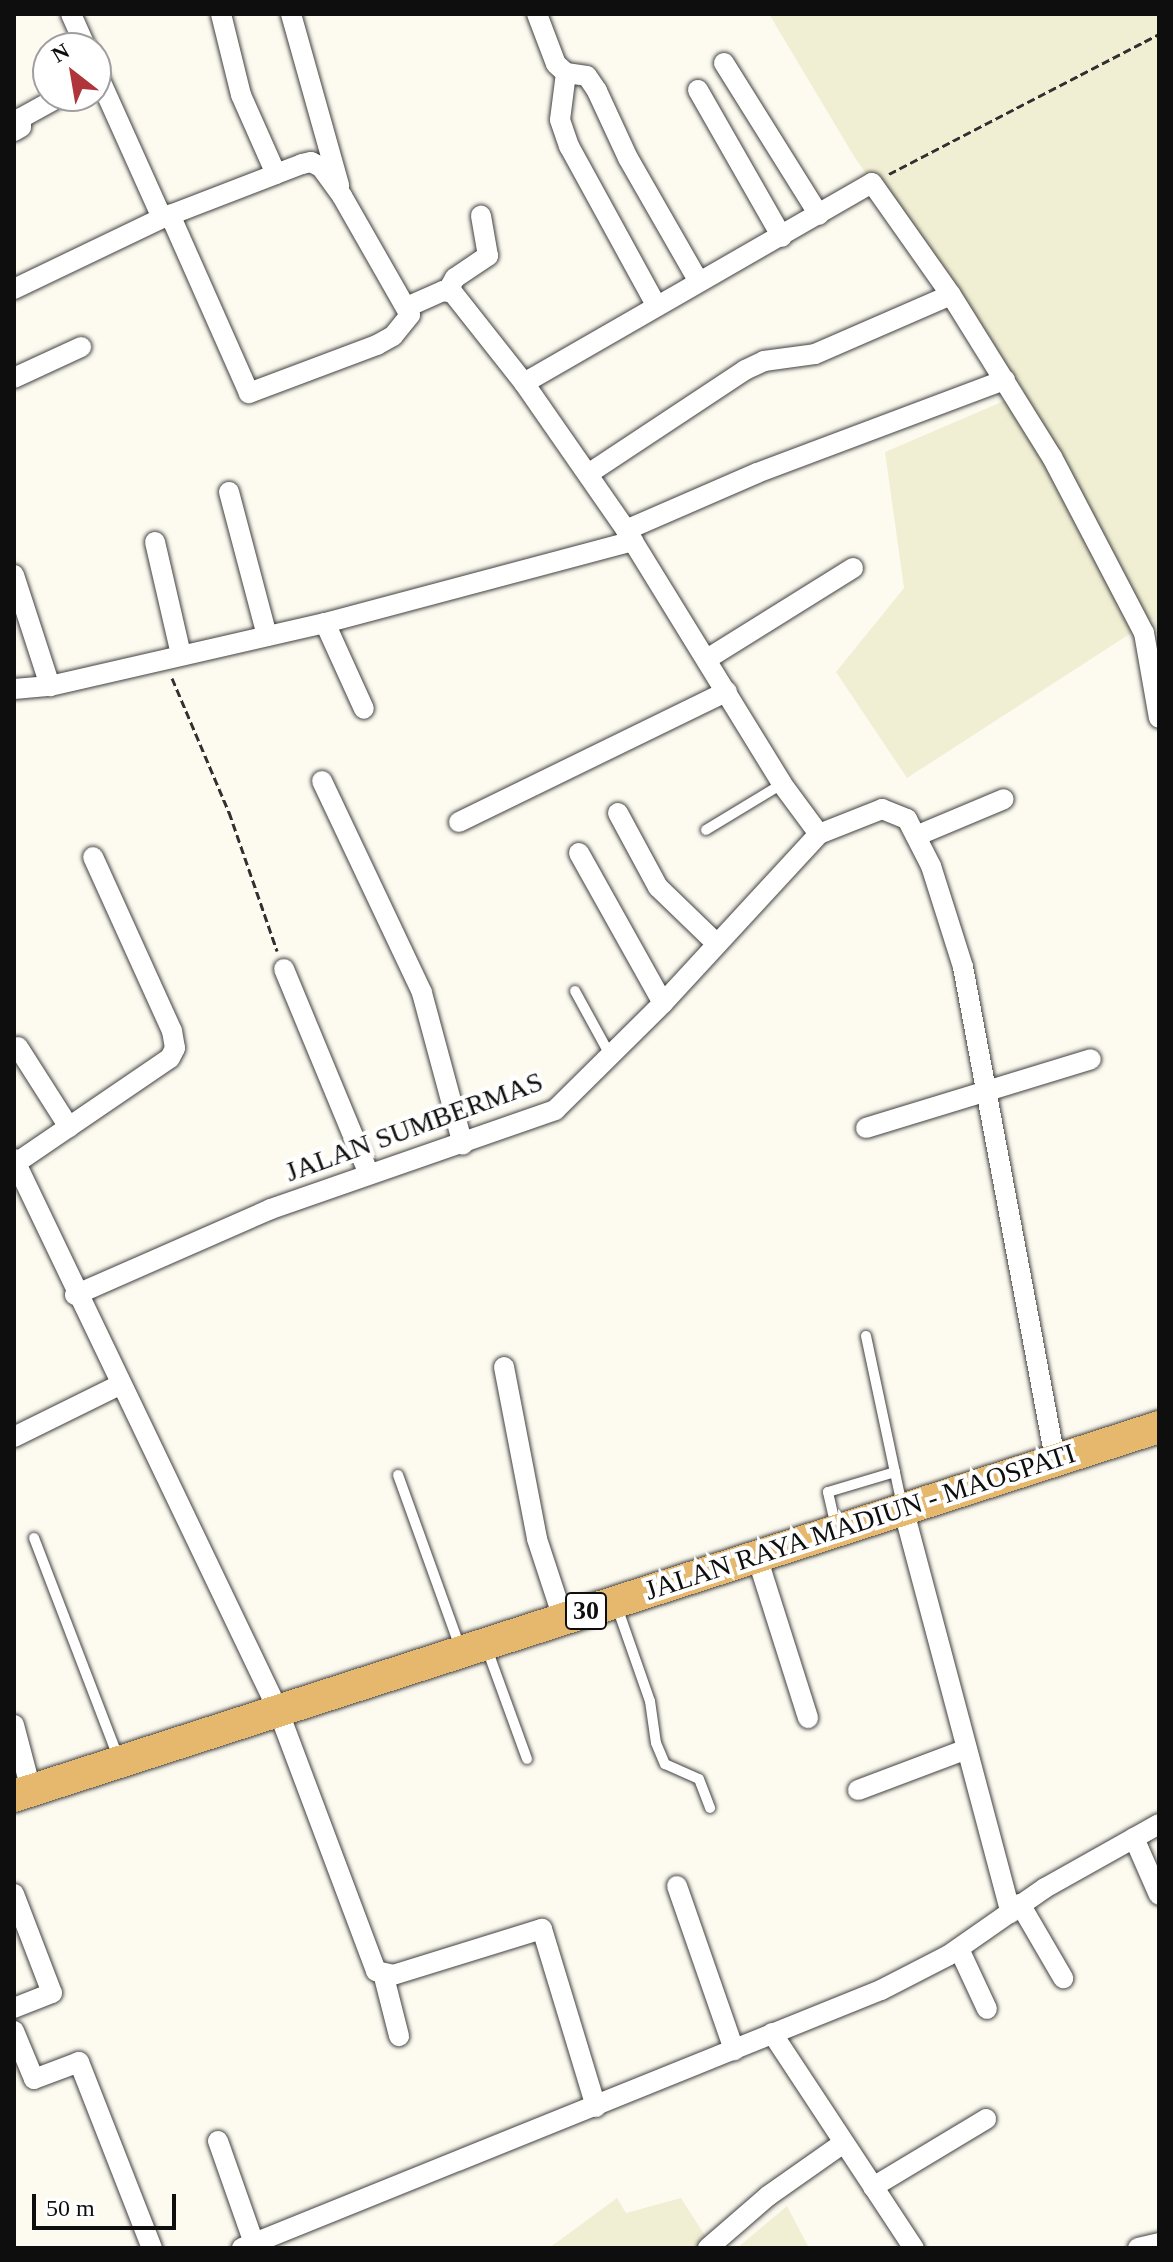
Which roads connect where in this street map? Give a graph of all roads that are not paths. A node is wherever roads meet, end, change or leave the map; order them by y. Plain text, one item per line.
1 (221, 14) edge
2 (291, 14) edge
3 (537, 14) edge
4 (724, 63) dead end
5 (566, 73) junction
6 (698, 90) dead end
7 (112, 105) edge
8 (32, 112) edge
9 (14, 131) edge
10 (276, 174) junction
11 (342, 196) junction
12 (819, 215) junction
13 (166, 216) junction
14 (481, 216) dead end
15 (782, 237) junction
16 (698, 280) junction
17 (14, 289) edge
18 (448, 290) junction
19 (951, 295) junction
20 (656, 305) junction
21 (407, 307) junction
22 (81, 347) dead end
23 (14, 378) edge
24 (1005, 380) junction
25 (524, 383) junction
26 (588, 474) junction
27 (229, 492) dead end
28 (630, 536) junction
29 (155, 542) dead end
30 (853, 568) dead end
31 (14, 575) edge
32 (325, 623) junction
33 (267, 636) junction
34 (173, 656) junction
35 (707, 659) junction
36 (50, 686) junction
37 (14, 689) edge
38 (727, 691) junction
39 (364, 709) dead end
40 (1159, 718) edge
41 (322, 781) dead end
42 (782, 784) junction
43 (1004, 799) dead end
44 (618, 813) dead end
45 (459, 822) dead end
46 (706, 830) dead end
47 (819, 834) junction
48 (916, 836) junction
49 (579, 853) dead end
50 (93, 857) dead end
51 (717, 944) junction
52 (284, 969) road end
53 (575, 991) dead end
54 (663, 1003) junction
55 (18, 1047) dead end
56 (609, 1053) junction
57 (1091, 1059) dead end
58 (990, 1092) junction
59 (69, 1127) junction
60 (866, 1128) dead end
61 (463, 1145) junction
62 (15, 1161) edge
63 (369, 1174) junction
64 (75, 1295) junction
65 (866, 1336) dead end
66 (504, 1367) dead end
67 (119, 1385) junction
68 (1159, 1427) edge
69 (14, 1437) edge
70 (1055, 1457) junction
71 (895, 1472) junction
72 (398, 1475) dead end
73 (903, 1508) junction
74 (837, 1530) junction
75 (34, 1538) dead end
76 (757, 1557) junction
77 (615, 1602) junction
78 (563, 1618) junction
79 (473, 1647) junction
80 (278, 1710) junction
81 (808, 1718) dead end
82 (14, 1725) edge
83 (967, 1749) junction
84 (527, 1759) dead end
85 (120, 1762) junction
86 (858, 1790) dead end
87 (22, 1793) edge
88 (710, 1808) dead end
89 (1159, 1824) edge
90 (1134, 1838) junction
91 (677, 1886) dead end
92 (14, 1894) edge
93 (1159, 1895) edge
94 (1015, 1909) junction
95 (959, 1949) junction
96 (384, 1977) junction
97 (1063, 1978) dead end
98 (14, 2008) edge
99 (987, 2009) dead end
100 (14, 2031) edge
101 (772, 2033) junction
102 (399, 2036) dead end
103 (734, 2050) junction
104 (596, 2107) junction
105 (986, 2119) dead end
106 (218, 2141) dead end
107 (842, 2144) junction
108 (873, 2187) junction
109 (1159, 2243) edge
110 (261, 2244) edge
111 (152, 2248) edge
112 (708, 2248) edge
113 (914, 2248) edge
114 (1138, 2248) edge

1 - 10 street
2 - 11 street
3 - 5 street
4 - 12 street
5 - 16 street
5 - 20 street
6 - 15 street
7 - 13 street
8 - 9 street
10 - 11 street
10 - 13 street
11 - 21 street
12 - 15 street
12 - 19 street
13 - 17 street
13 - 21 street
14 - 18 street
15 - 16 street
16 - 20 street
18 - 21 street
18 - 25 street
19 - 24 street
19 - 26 street
20 - 25 street
22 - 23 street
24 - 28 street
24 - 40 street
25 - 26 street
26 - 28 street
27 - 33 street
28 - 32 street
28 - 35 street
29 - 34 street
30 - 35 street
31 - 36 street
32 - 33 street
32 - 39 street
33 - 34 street
34 - 36 street
35 - 38 street
36 - 37 street
38 - 42 street
38 - 45 street
41 - 61 street
42 - 46 lane
42 - 47 street
43 - 48 street
44 - 51 street
47 - 48 street
47 - 51 street, JALAN SUMBERMAS
48 - 58 street
49 - 54 street
50 - 59 street
51 - 54 street, JALAN SUMBERMAS
52 - 63 street
53 - 56 lane
54 - 56 street, JALAN SUMBERMAS
55 - 59 street
56 - 61 street, JALAN SUMBERMAS
57 - 58 street
58 - 60 street
58 - 70 street
59 - 62 street
61 - 63 street, JALAN SUMBERMAS
62 - 64 street
63 - 64 street, JALAN SUMBERMAS
64 - 67 street
65 - 71 lane
66 - 78 street
67 - 69 street
67 - 80 street
68 - 70 highway, JALAN RAYA MADIUN - MAOSPATI / 30
70 - 73 highway, JALAN RAYA MADIUN - MAOSPATI / 30
71 - 73 lane
71 - 74 lane
72 - 79 lane
73 - 74 highway, JALAN RAYA MADIUN - MAOSPATI / 30
73 - 83 street
74 - 76 highway, JALAN RAYA MADIUN - MAOSPATI / 30
75 - 85 lane
76 - 77 highway, JALAN RAYA MADIUN - MAOSPATI / 30
76 - 81 street
77 - 78 highway, JALAN RAYA MADIUN - MAOSPATI / 30
77 - 88 lane
78 - 79 highway, JALAN RAYA MADIUN - MAOSPATI / 30
79 - 80 highway, JALAN RAYA MADIUN - MAOSPATI / 30
79 - 84 lane
80 - 85 highway, JALAN RAYA MADIUN - MAOSPATI / 30
80 - 96 street
82 - 87 street
83 - 86 street
83 - 94 street
85 - 87 highway, JALAN RAYA MADIUN - MAOSPATI / 30
89 - 90 street
90 - 93 street
90 - 94 street
91 - 103 street
92 - 98 street
94 - 95 street
94 - 97 street
95 - 99 street
95 - 101 street
96 - 102 street
96 - 104 street
100 - 111 street
101 - 103 street
101 - 107 street
103 - 104 street
104 - 110 street
105 - 108 street
106 - 110 street
107 - 108 street
107 - 112 street
108 - 113 street
109 - 114 street

